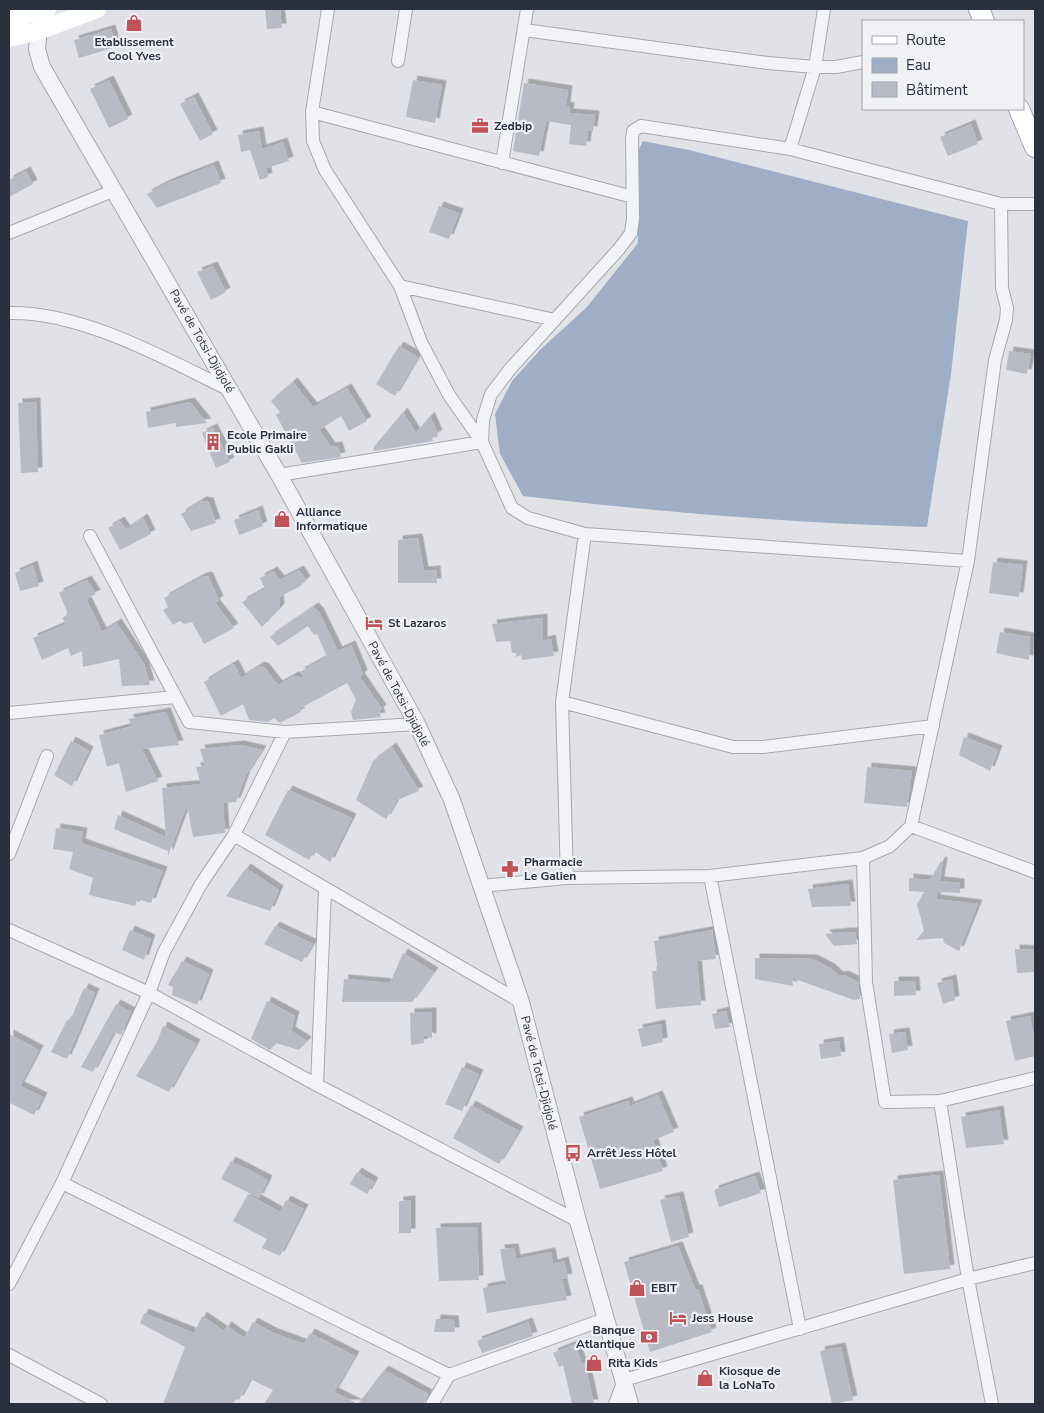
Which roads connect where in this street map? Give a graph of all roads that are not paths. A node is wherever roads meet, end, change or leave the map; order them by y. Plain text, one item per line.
1 (97, 9) edge
2 (328, 9) edge
3 (406, 9) edge
4 (527, 9) edge
5 (824, 9) edge
6 (43, 10) edge
7 (9, 20) edge
8 (524, 30) junction
9 (38, 31) junction
10 (9, 38) edge
11 (398, 61) dead end
12 (862, 62) edge
13 (815, 67) junction
14 (1019, 110) edge
15 (312, 112) junction
16 (1035, 146) edge
17 (790, 149) junction
18 (502, 163) junction
19 (115, 190) junction
20 (633, 197) junction
21 (1001, 204) junction
22 (1035, 204) edge
23 (9, 233) edge
24 (400, 286) junction
25 (9, 313) edge
26 (555, 320) junction
27 (230, 390) junction
28 (482, 442) junction
29 (279, 475) junction
30 (585, 534) junction
31 (90, 536) dead end
32 (968, 560) junction
33 (175, 697) junction
34 (562, 702) junction
35 (9, 713) edge
36 (417, 724) junction
37 (933, 726) junction
38 (285, 732) junction
39 (47, 756) dead end
40 (910, 826) junction
41 (234, 836) junction
42 (9, 854) edge
43 (863, 858) junction
44 (1035, 872) edge
45 (710, 876) junction
46 (567, 878) junction
47 (481, 886) junction
48 (325, 890) junction
49 (9, 930) edge
50 (149, 994) junction
51 (521, 1002) junction
52 (1035, 1078) edge
53 (317, 1085) junction
54 (940, 1101) junction
55 (62, 1183) junction
56 (578, 1221) junction
57 (1035, 1263) edge
58 (968, 1279) junction
59 (9, 1284) edge
60 (605, 1319) junction
61 (800, 1329) junction
62 (9, 1355) edge
63 (449, 1375) junction
64 (624, 1380) junction
65 (101, 1404) edge
66 (432, 1404) edge
67 (615, 1404) edge
68 (630, 1404) edge
69 (992, 1404) edge

1 - 9 main road
2 - 15 street
3 - 11 street
4 - 8 street
5 - 13 street
6 - 7 main road
6 - 9 street, Pavé de Totsi-Djidjolé
8 - 13 street
8 - 18 street
9 - 10 main road
9 - 19 street, Pavé de Totsi-Djidjolé
12 - 13 street
13 - 17 street
14 - 16 main road
15 - 18 street
15 - 24 street
17 - 20 street
17 - 21 street
18 - 20 street
19 - 23 street
19 - 27 street, Pavé de Totsi-Djidjolé
20 - 26 street
21 - 22 street
21 - 32 street
24 - 26 street
24 - 28 street
25 - 27 street
26 - 28 street
27 - 29 street, Pavé de Totsi-Djidjolé
28 - 29 street
28 - 30 street
29 - 36 street, Pavé de Totsi-Djidjolé
30 - 32 street
30 - 34 street
31 - 33 street
32 - 37 street
33 - 35 street
33 - 38 street
34 - 37 street
34 - 46 street
36 - 38 street
36 - 47 street, Pavé de Totsi-Djidjolé
37 - 40 street
38 - 41 street
39 - 42 street
40 - 43 street
40 - 44 street
41 - 48 street
41 - 50 street
43 - 45 street
43 - 54 street
45 - 46 street
45 - 61 street
46 - 47 street
47 - 51 street, Pavé de Totsi-Djidjolé
48 - 51 street
48 - 53 street
49 - 50 street
50 - 53 street
50 - 55 street
51 - 56 street, Pavé de Totsi-Djidjolé
52 - 54 street
53 - 56 street
54 - 58 street
55 - 59 street
55 - 63 street
56 - 60 street, Pavé de Totsi-Djidjolé
57 - 58 street
58 - 61 street
58 - 69 street
60 - 63 street
60 - 64 street, Pavé de Totsi-Djidjolé
61 - 64 street
62 - 65 street
63 - 66 street
64 - 67 street
64 - 68 street, Pavé de Totsi-Djidjolé

